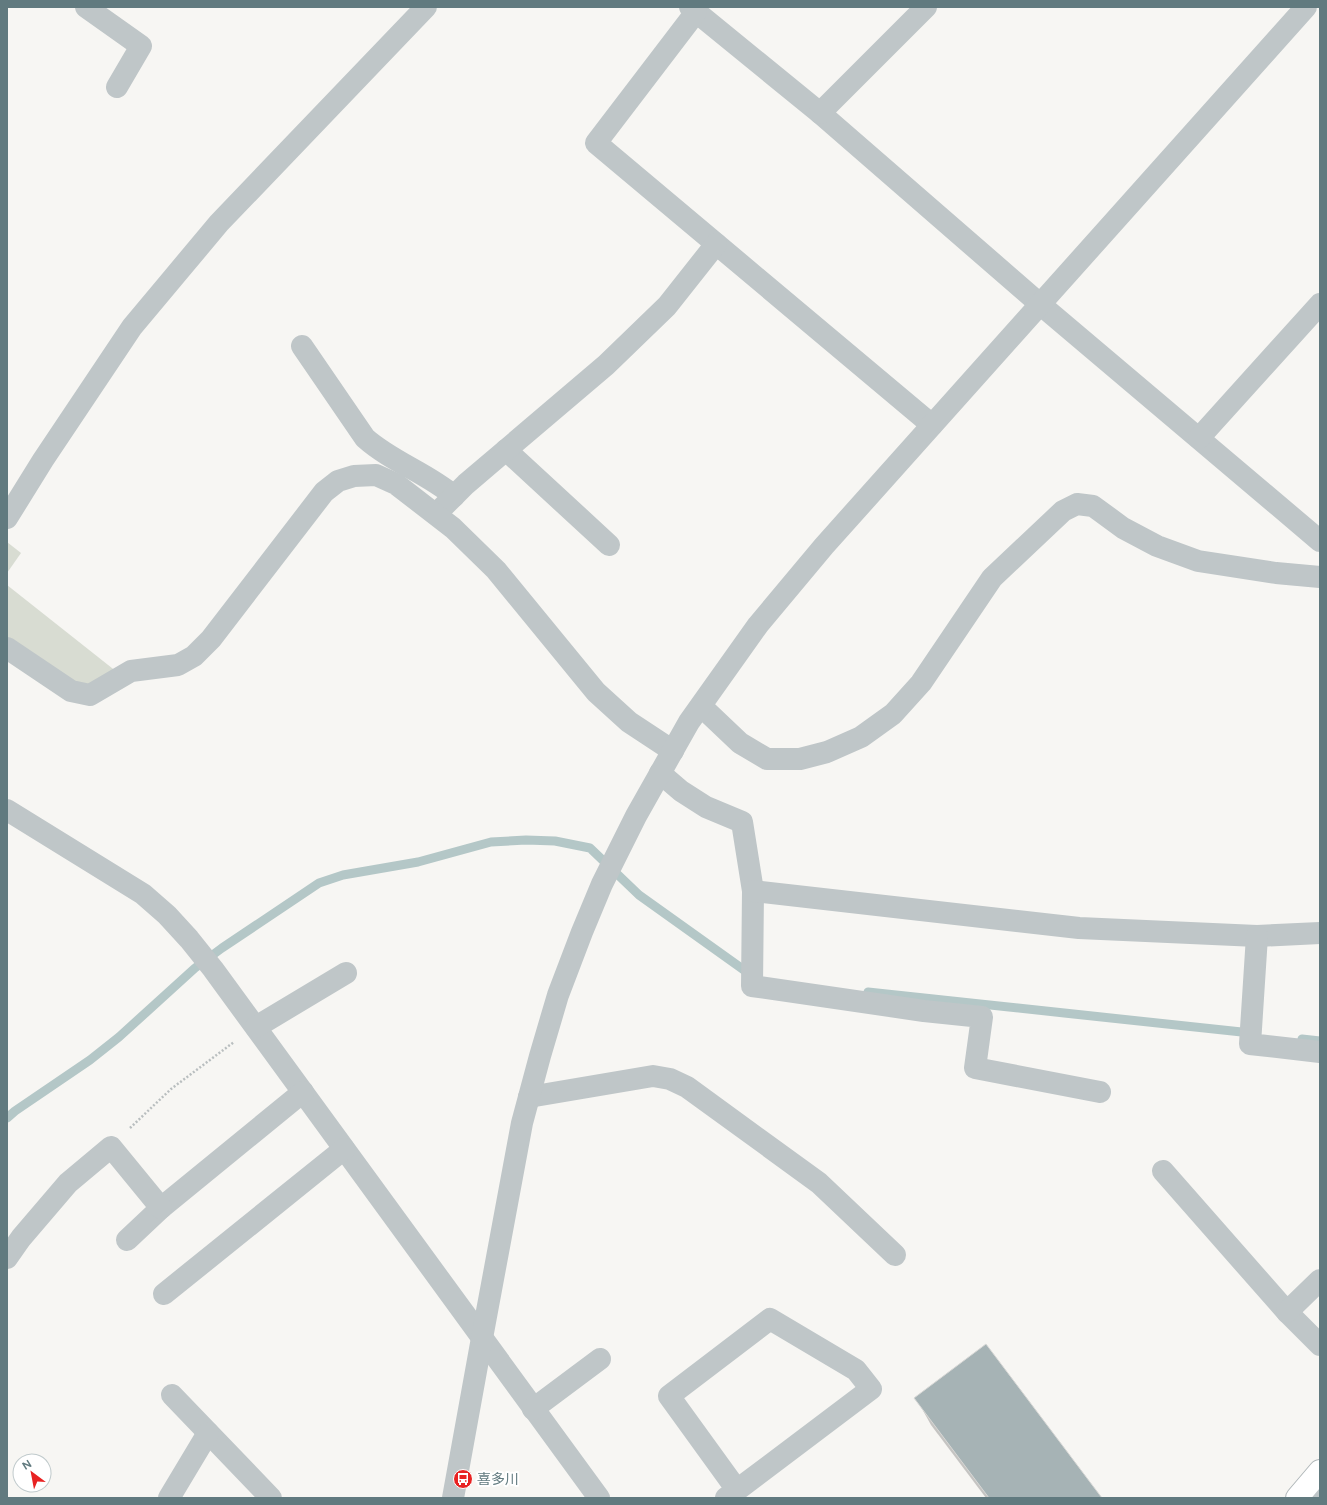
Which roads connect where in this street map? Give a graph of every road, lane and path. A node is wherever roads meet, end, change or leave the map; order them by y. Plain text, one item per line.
1 (86, 7) edge
2 (426, 7) edge
3 (926, 7) edge
4 (1306, 7) edge
5 (693, 9) edge
6 (117, 87) dead end
7 (820, 113) junction
8 (716, 244) junction
9 (1041, 304) junction
10 (1320, 304) edge
11 (302, 346) dead end
12 (932, 425) junction
13 (1199, 438) junction
14 (506, 450) junction
15 (399, 461) junction
16 (396, 484) junction
17 (454, 496) junction
18 (436, 514) junction
19 (7, 518) edge
20 (1320, 541) edge
21 (609, 545) dead end
22 (1320, 577) edge
23 (7, 648) edge
24 (701, 706) junction
25 (673, 751) junction
26 (660, 773) junction
27 (7, 810) edge
28 (753, 891) junction
29 (1320, 933) edge
30 (1257, 936) junction
31 (346, 973) dead end
32 (256, 1027) junction
33 (1320, 1052) edge
34 (303, 1092) junction
35 (1100, 1092) dead end
36 (529, 1097) junction
37 (111, 1147) junction
38 (344, 1149) junction
39 (1163, 1171) dead end
40 (162, 1208) junction
41 (127, 1240) dead end
42 (895, 1255) dead end
43 (7, 1258) edge
44 (1320, 1280) edge
45 (164, 1294) dead end
46 (1287, 1312) junction
47 (482, 1338) junction
48 (1320, 1345) edge
49 (600, 1359) dead end
50 (172, 1395) dead end
51 (533, 1409) junction
52 (208, 1433) junction
53 (732, 1494) edge
54 (268, 1497) edge
55 (169, 1498) edge
56 (454, 1498) edge
57 (598, 1498) edge

1 - 6 street
2 - 19 street
3 - 7 street
4 - 9 street
5 - 7 street
5 - 8 street
7 - 9 street
8 - 12 street
8 - 14 street
9 - 12 street
9 - 13 street
10 - 13 street
11 - 15 street
12 - 24 street
13 - 20 street
14 - 17 street
14 - 21 street
15 - 16 street
15 - 17 street
16 - 18 street
16 - 23 street
17 - 18 street
18 - 25 street
22 - 24 street
24 - 25 street
25 - 26 street
26 - 28 street
26 - 36 street
27 - 32 street
28 - 30 street
28 - 35 street
29 - 30 street
30 - 33 street
31 - 32 street
32 - 34 street
32 - 37 path
34 - 38 street
34 - 40 street
36 - 42 street
36 - 47 street
37 - 40 street
37 - 43 street
38 - 45 street
38 - 47 street
39 - 46 street
40 - 41 street
44 - 46 street
46 - 48 street
47 - 51 street
47 - 56 street
49 - 51 street
50 - 52 street
51 - 57 street
52 - 54 street
52 - 55 street
53 - 53 street

